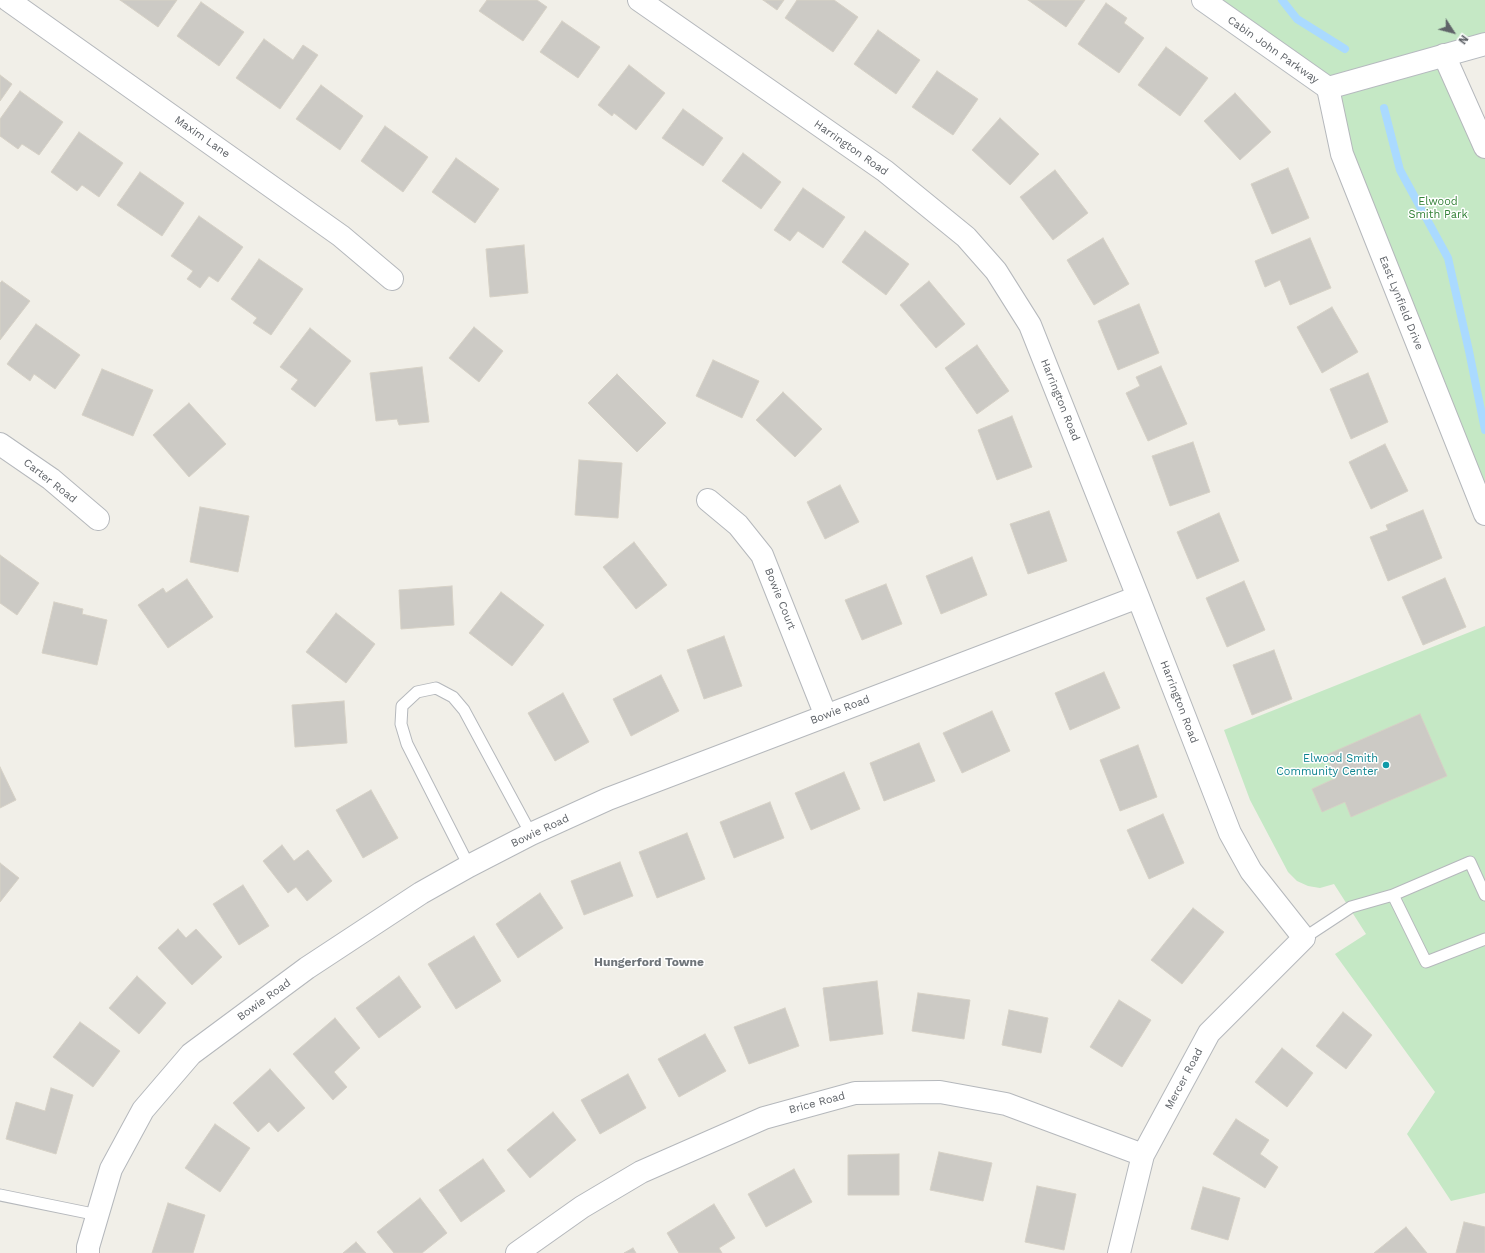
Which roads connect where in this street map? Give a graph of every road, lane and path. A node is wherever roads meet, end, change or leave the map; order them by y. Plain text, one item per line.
1 (8, 0) edge
2 (640, 0) edge
3 (1203, 0) edge
4 (1485, 44) edge
5 (1444, 55) junction
6 (1328, 88) junction
7 (1485, 147) edge
8 (392, 279) dead end
9 (0, 444) edge
10 (708, 500) dead end
11 (1485, 514) edge
12 (98, 519) dead end
13 (1138, 597) junction
14 (826, 716) junction
15 (531, 834) junction
16 (469, 866) junction
17 (1393, 894) junction
18 (1485, 895) edge
19 (1304, 938) junction
20 (1485, 940) edge
21 (1143, 1155) junction
22 (0, 1195) edge
23 (98, 1215) junction
24 (88, 1253) edge
25 (518, 1253) edge
26 (1119, 1253) edge

1 - 8 street, Maxim Lane
2 - 13 street, Harrington Road
3 - 6 street, Cabin John Parkway
4 - 5 street, Cabin John Parkway
5 - 6 street, Cabin John Parkway
5 - 7 street
6 - 11 street, East Lynfield Drive
9 - 12 street, Carter Road
10 - 14 street, Bowie Court
13 - 14 street, Bowie Road
13 - 19 street, Harrington Road
14 - 15 street, Bowie Road
15 - 16 street, Bowie Road
15 - 16 lane
16 - 23 street, Bowie Road
17 - 18 lane
17 - 19 lane
17 - 20 lane
19 - 21 street, Mercer Road
21 - 25 street, Brice Road
21 - 26 street, Mercer Road
22 - 23 lane
23 - 24 street, Bowie Road

